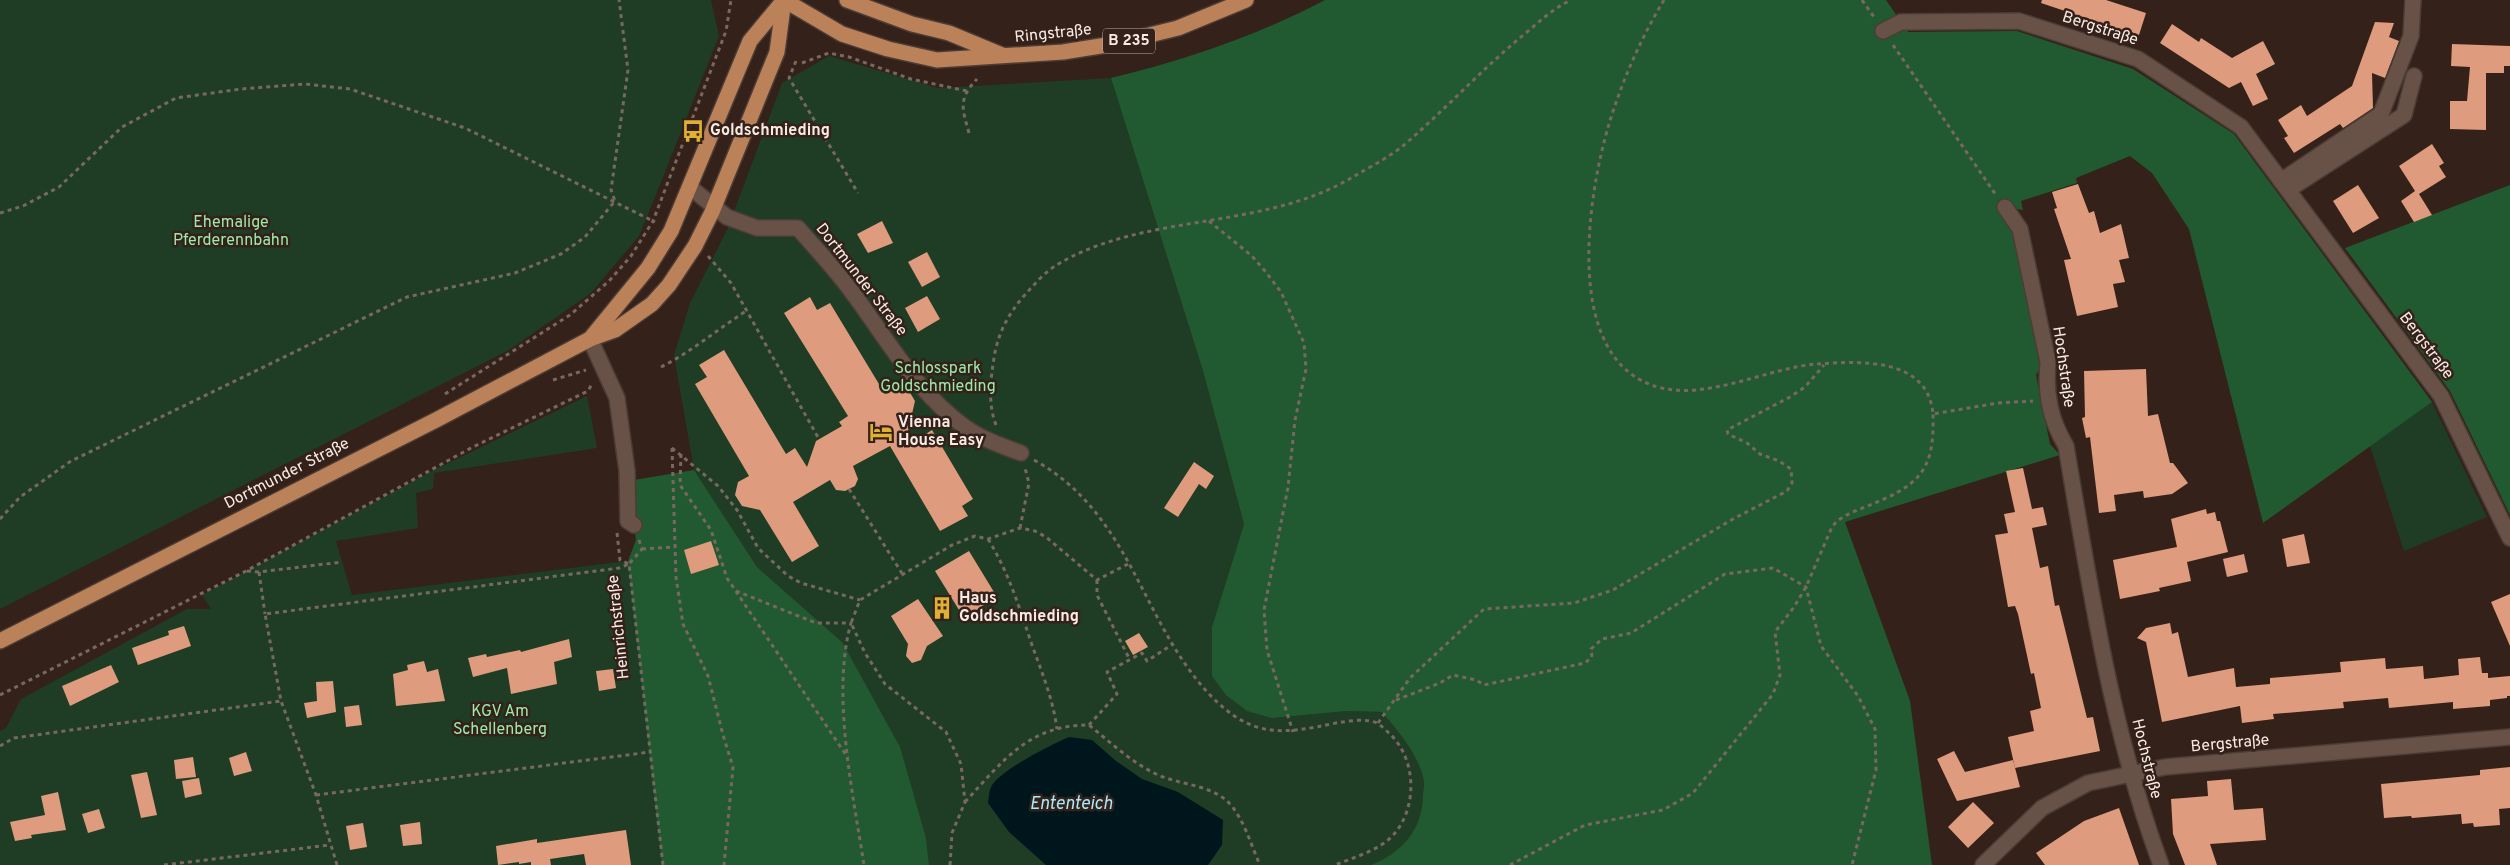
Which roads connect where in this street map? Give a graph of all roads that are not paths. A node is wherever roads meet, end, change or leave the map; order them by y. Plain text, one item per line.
1 (784, 0) edge
2 (847, 0) edge
3 (1246, 0) edge
4 (2413, 0) edge
5 (1883, 31) road end
6 (1006, 56) junction
7 (2414, 76) dead end
8 (2285, 186) junction
9 (691, 188) junction
10 (720, 192) junction
11 (2005, 207) road end
12 (714, 208) junction
13 (727, 217) junction
14 (590, 339) junction
15 (1021, 453) road end
16 (634, 525) road end
17 (2510, 538) edge
18 (0, 641) edge
19 (2510, 737) edge
20 (2130, 773) junction
21 (1984, 865) edge
22 (2161, 865) edge

1 - 6 main road, Ringstraße / B 235
1 - 9 main road, Dortmunder Straße
1 - 10 main road, Dortmunder Straße
2 - 6 main road, Ringstraße / B 235
3 - 6 main road, Ringstraße / B 235
4 - 8 street
5 - 8 street, Bergstraße
7 - 8 street
8 - 17 street, Bergstraße
9 - 12 street
9 - 14 main road, Dortmunder Straße
10 - 12 main road, Dortmunder Straße
10 - 13 street
11 - 20 street, Hochstraße
12 - 13 street
12 - 14 main road, Dortmunder Straße
13 - 15 street, Dortmunder Straße
14 - 16 street
14 - 18 main road, Dortmunder Straße
19 - 20 street, Bergstraße
20 - 21 street, Bergstraße
20 - 22 street, Hochstraße

